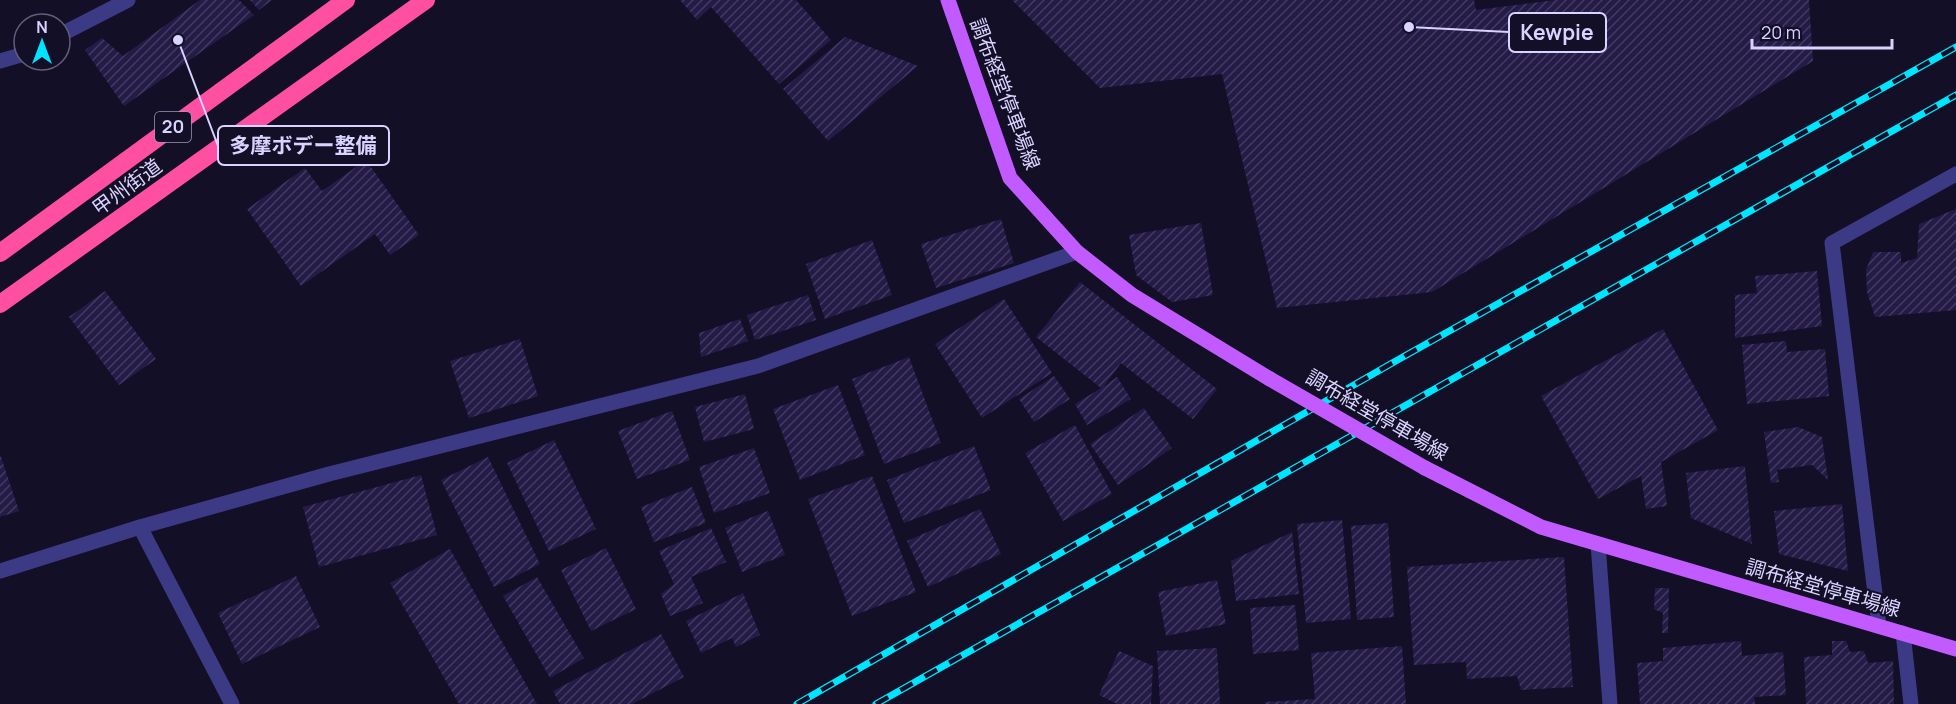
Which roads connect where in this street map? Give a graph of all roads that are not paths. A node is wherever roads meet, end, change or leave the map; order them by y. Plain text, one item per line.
1 (129, 0) edge
2 (346, 0) edge
3 (426, 0) edge
4 (948, 0) edge
5 (72, 29) edge
6 (1956, 174) edge
7 (1077, 252) junction
8 (0, 253) edge
9 (0, 304) edge
10 (140, 527) junction
11 (1598, 543) junction
12 (0, 571) edge
13 (1879, 626) junction
14 (1903, 633) junction
15 (1956, 649) edge
16 (232, 704) edge
17 (1610, 704) edge
18 (1911, 704) edge

1 - 5 street
2 - 8 highway, 甲州街道 / 20
3 - 9 highway, 甲州街道 / 20
4 - 7 main road, 調布経堂停車場線
6 - 13 street
7 - 10 street
7 - 11 main road, 調布経堂停車場線, bridge
10 - 12 street
10 - 16 street
11 - 13 main road, 調布経堂停車場線
11 - 17 street
13 - 14 main road, 調布経堂停車場線
14 - 15 main road, 調布経堂停車場線
14 - 18 street

